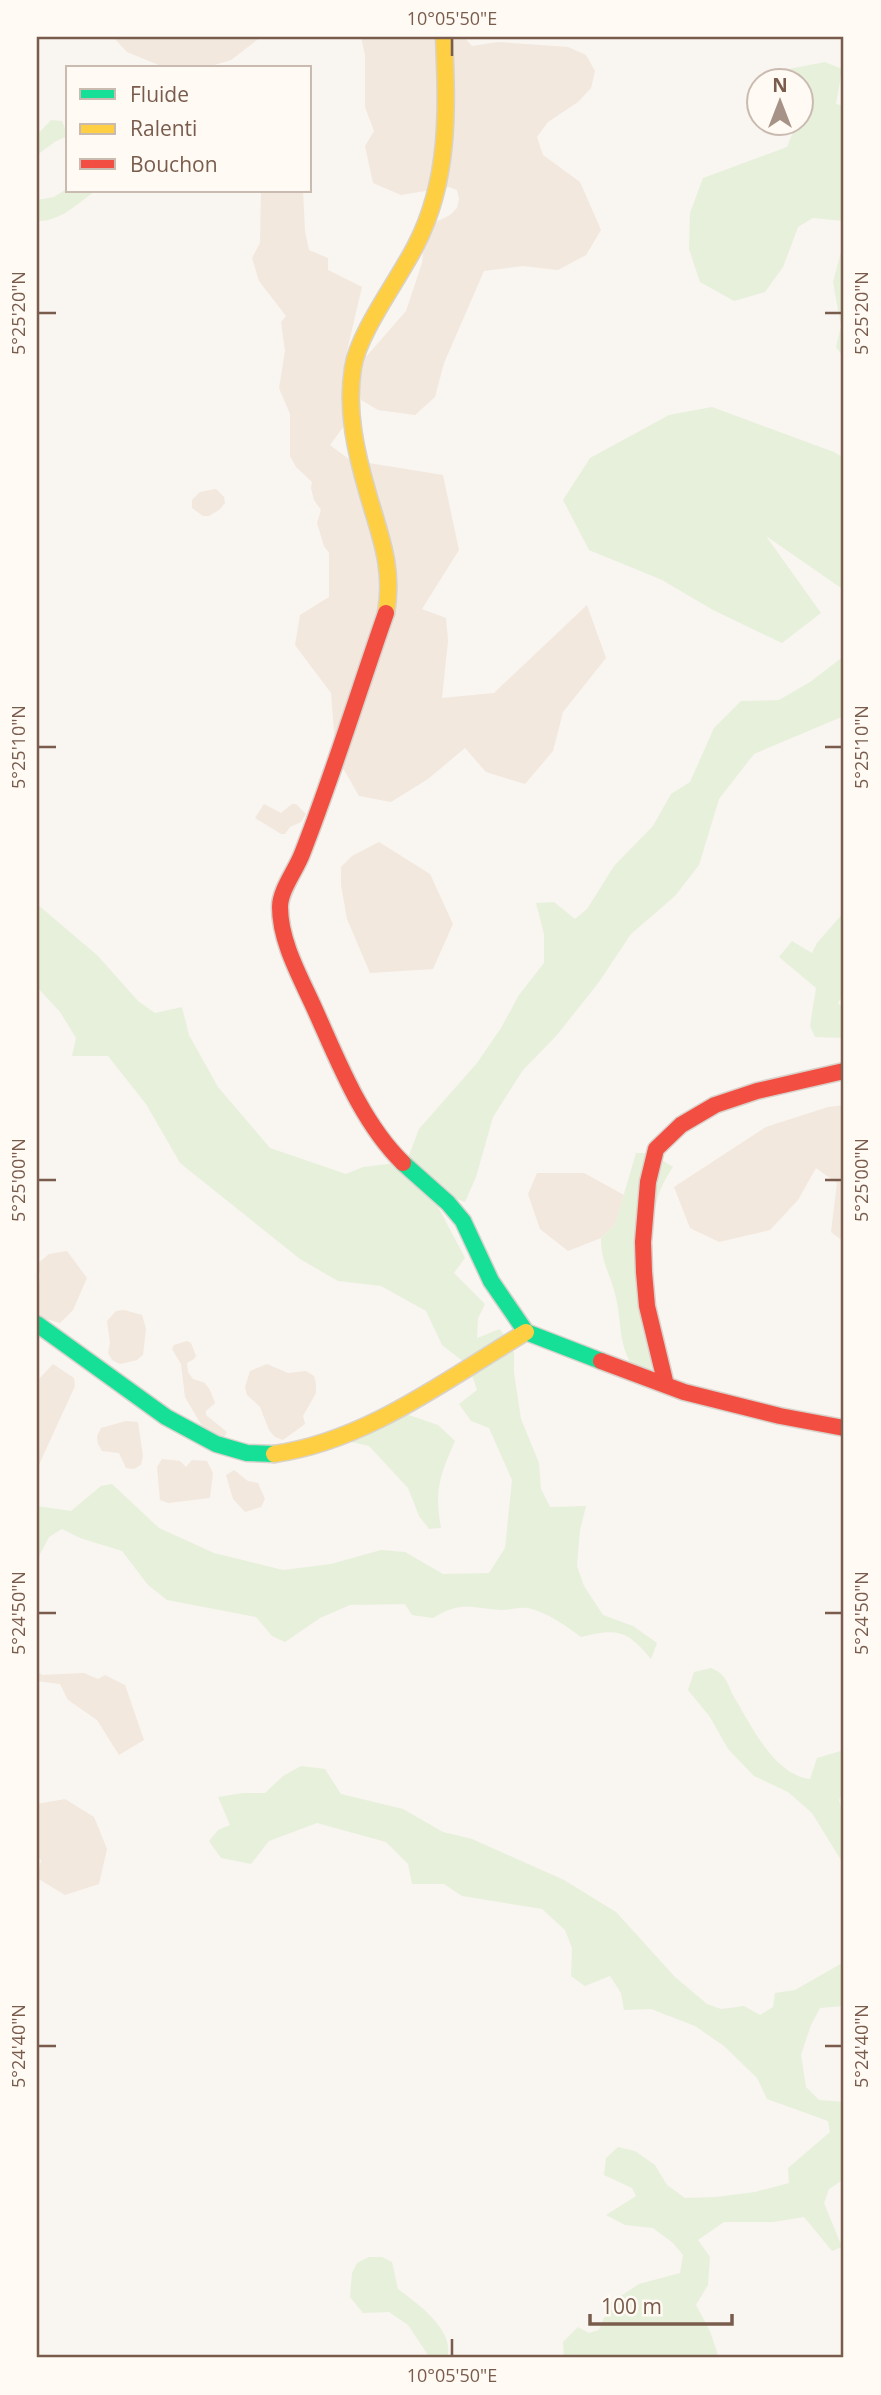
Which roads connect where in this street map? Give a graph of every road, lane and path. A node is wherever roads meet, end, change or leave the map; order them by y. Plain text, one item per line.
1 (444, 37) edge
2 (844, 1071) edge
3 (37, 1324) edge
4 (526, 1332) junction
5 (666, 1385) junction
6 (844, 1428) edge

1 - 4 street
2 - 5 street
3 - 4 street
4 - 5 street
5 - 6 street

